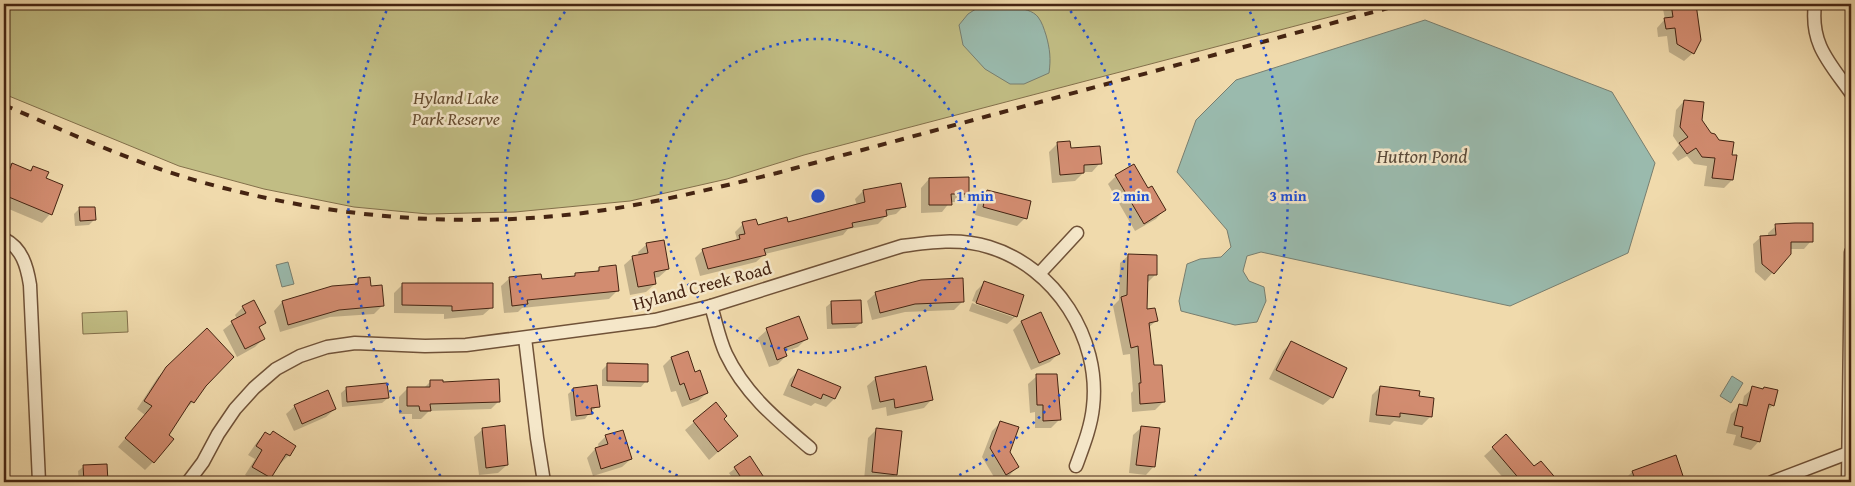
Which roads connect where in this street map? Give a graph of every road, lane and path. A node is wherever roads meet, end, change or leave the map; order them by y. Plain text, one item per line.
1 (1815, 4) edge
2 (1851, 93) edge
3 (1077, 233) dead end
4 (4, 239) edge
5 (1851, 252) edge
6 (1039, 274) junction
7 (711, 306) junction
8 (525, 338) junction
9 (810, 448) dead end
10 (1848, 454) junction
11 (1076, 466) dead end
12 (39, 482) edge
13 (188, 482) edge
14 (544, 482) edge
15 (1772, 482) edge
16 (1848, 482) edge

1 - 2 street
3 - 6 street
4 - 12 street
5 - 10 street
6 - 7 street, Hyland Creek Road
6 - 11 street, Hyland Creek Road
7 - 8 street, Hyland Creek Road
7 - 9 street
8 - 13 street, Hyland Creek Road
8 - 14 street
10 - 15 street
10 - 16 street

